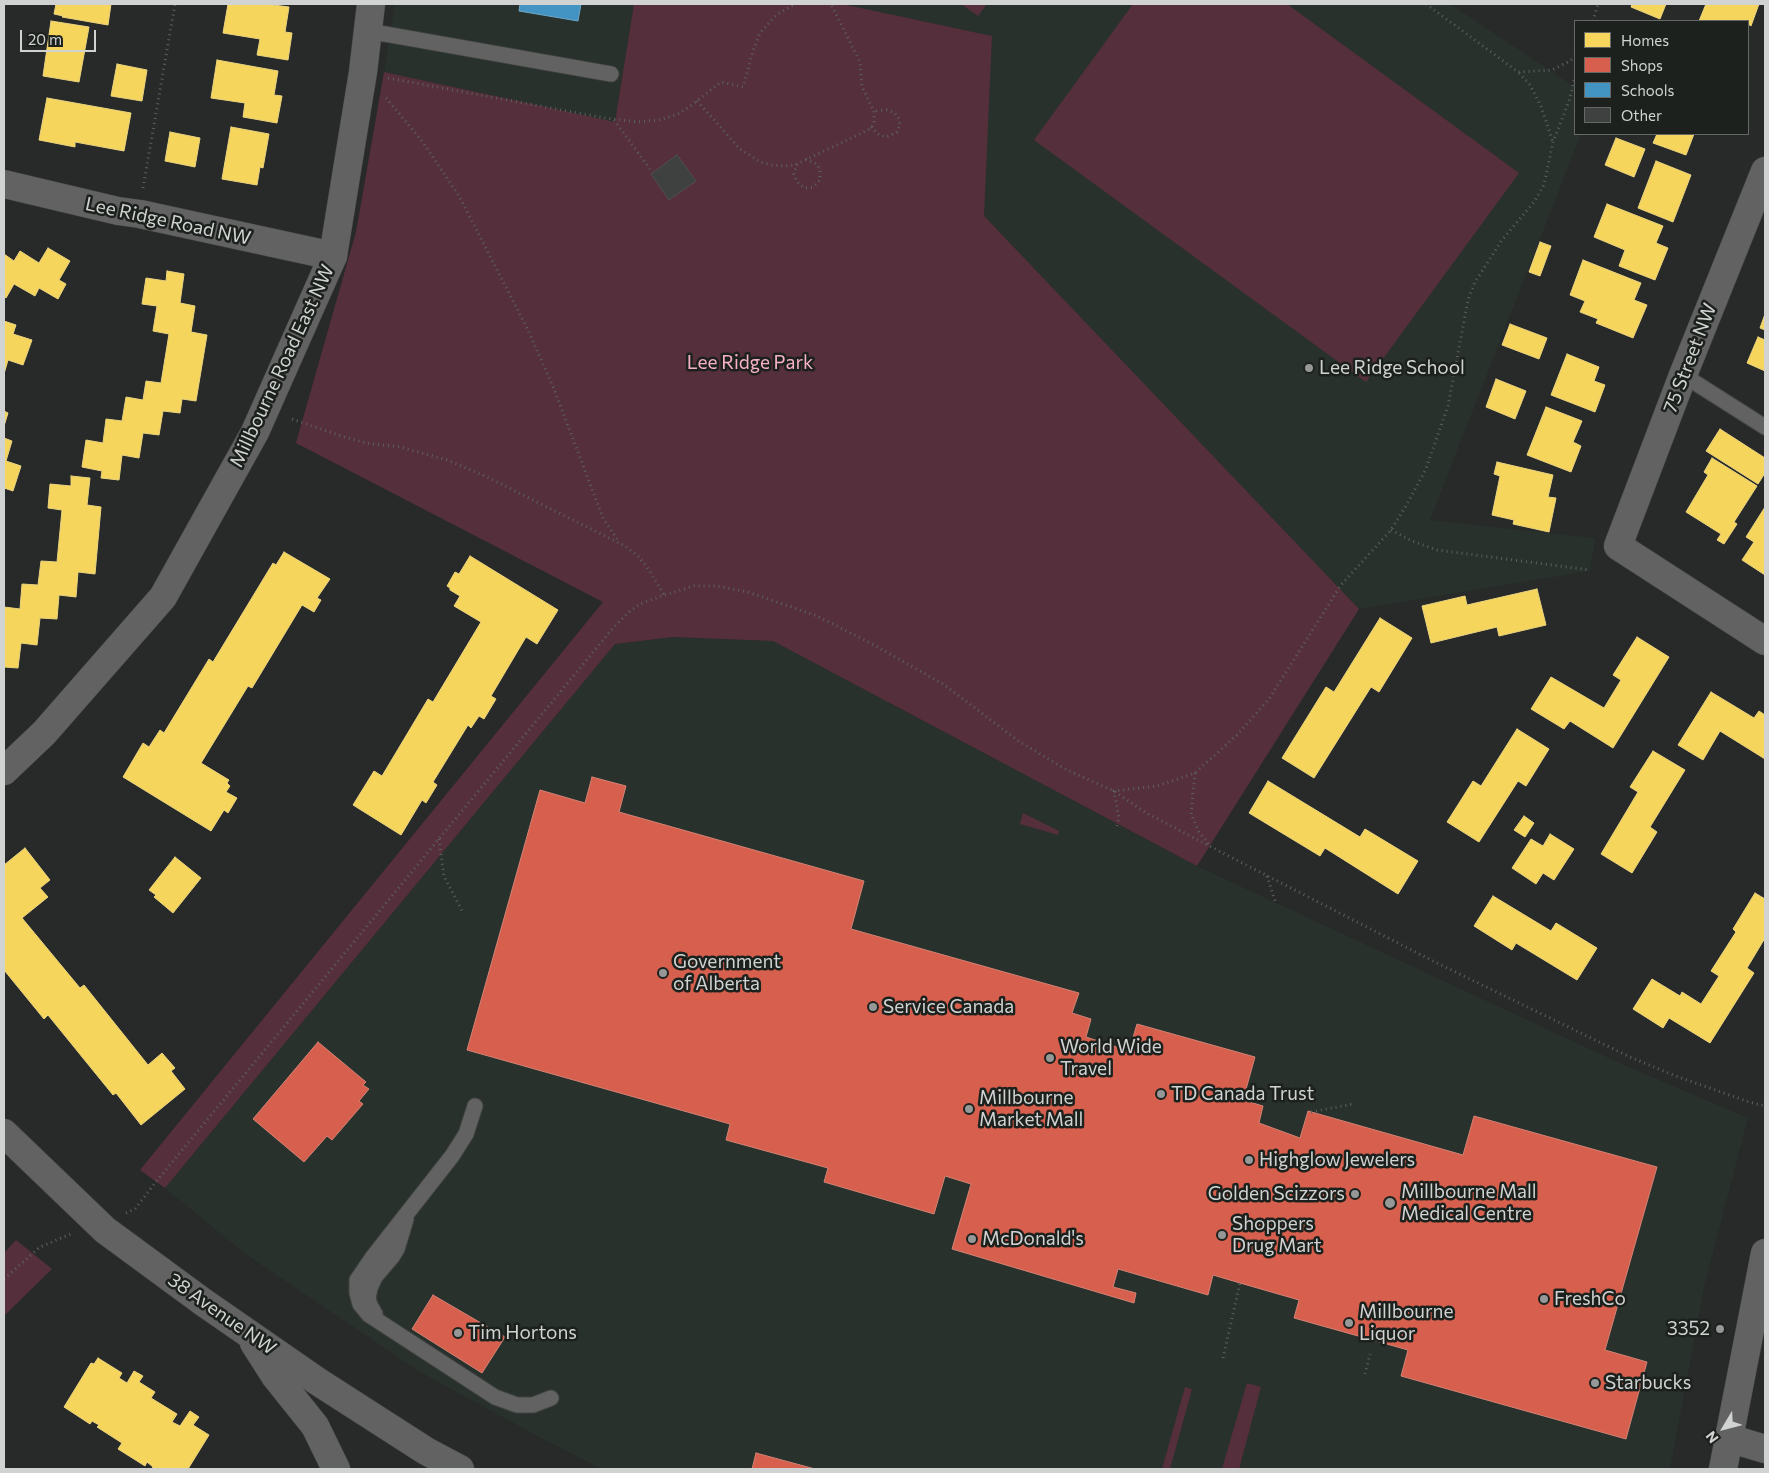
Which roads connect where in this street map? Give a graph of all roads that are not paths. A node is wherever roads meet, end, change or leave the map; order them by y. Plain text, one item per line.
1 (371, 4) edge
2 (368, 32) junction
3 (611, 74) dead end
4 (1763, 181) edge
5 (4, 184) edge
6 (332, 256) junction
7 (1682, 375) junction
8 (1765, 427) edge
9 (1765, 641) edge
10 (4, 771) edge
11 (475, 1106) dead end
12 (4, 1133) edge
13 (1765, 1253) edge
14 (248, 1333) junction
15 (551, 1398) dead end
16 (1728, 1438) junction
17 (1765, 1448) edge
18 (420, 1460) edge
19 (336, 1469) edge
20 (460, 1469) edge
21 (1723, 1469) edge

1 - 2 street, Millbourne Road East NW
2 - 3 lane
2 - 6 street, Millbourne Road East NW
4 - 7 street, 75 Street NW
5 - 6 street, Lee Ridge Road NW
6 - 10 street, Millbourne Road East NW
7 - 8 lane
7 - 9 street, 75 Street NW
11 - 15 lane
12 - 14 street, 38 Avenue NW
13 - 16 street
14 - 18 street, 38 Avenue NW
14 - 19 street
16 - 17 street
16 - 21 street
18 - 20 street, 38 Avenue NW

